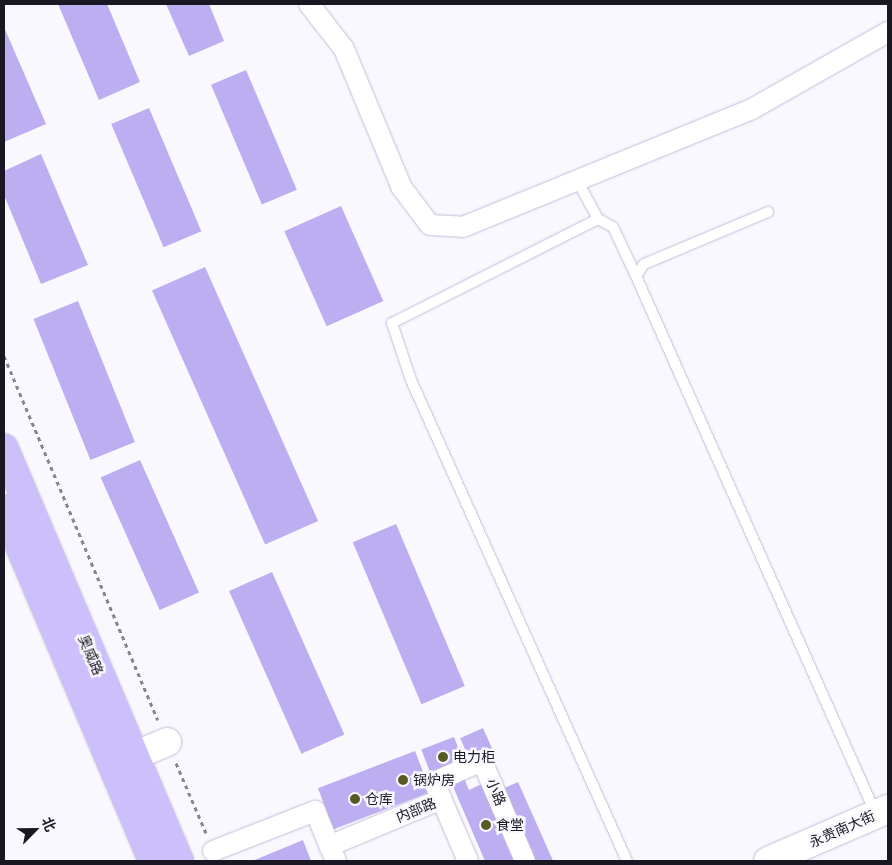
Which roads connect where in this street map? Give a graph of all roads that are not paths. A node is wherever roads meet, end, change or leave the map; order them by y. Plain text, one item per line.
1 (309, 4) edge
2 (888, 32) edge
3 (578, 180) junction
4 (768, 212) dead end
5 (598, 219) junction
6 (636, 276) junction
7 (4, 448) edge
8 (4, 509) edge
9 (167, 742) road end
10 (134, 756) junction
11 (442, 799) junction
12 (882, 812) edge
13 (213, 851) road end
14 (332, 854) edge
15 (153, 861) edge
16 (179, 861) edge
17 (468, 861) edge
18 (525, 861) edge
19 (627, 861) edge
20 (768, 861) edge

1 - 3 street
2 - 3 street
3 - 5 lane
4 - 6 lane
5 - 6 lane
5 - 19 lane
6 - 12 lane
7 - 10 main road, 奥威路
8 - 15 main road, 奥威路
9 - 10 street
10 - 16 main road, 奥威路
11 - 14 street, 内部路
11 - 17 street, 内部路
11 - 18 street, 小路
12 - 20 street, 永贵南大街
13 - 14 street, 内部路

